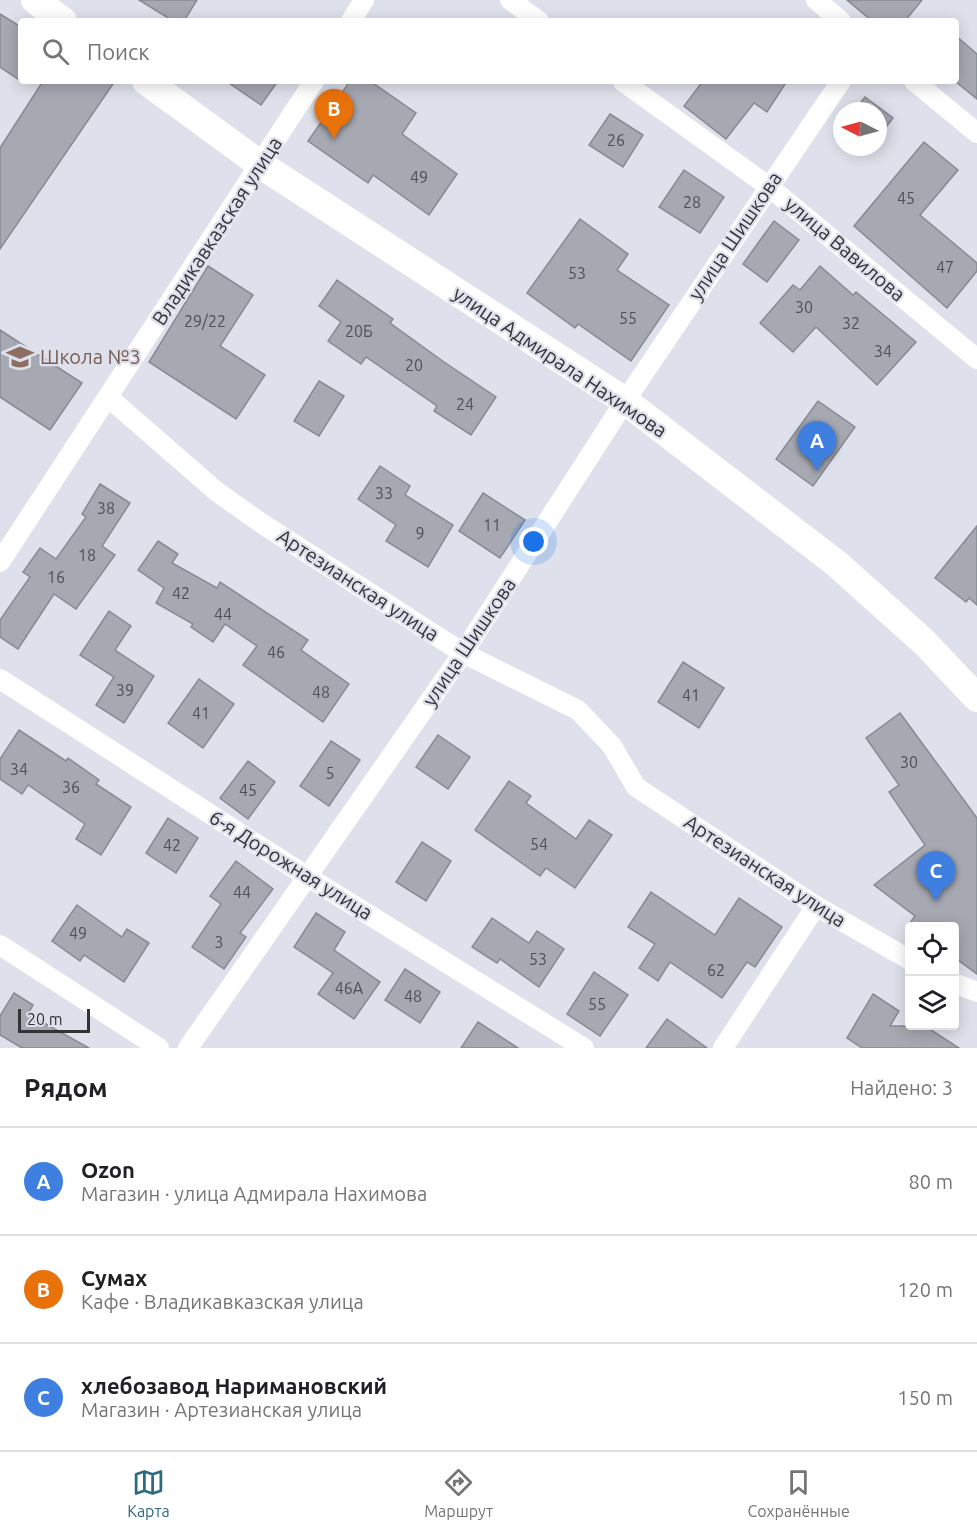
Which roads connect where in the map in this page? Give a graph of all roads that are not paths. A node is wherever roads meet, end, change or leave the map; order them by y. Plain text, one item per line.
1 (35, 0) edge
2 (364, 0) edge
3 (510, 0) edge
4 (816, 0) edge
5 (59, 18) edge
6 (353, 18) edge
7 (535, 18) edge
8 (837, 18) edge
9 (150, 84) edge
10 (312, 84) edge
11 (626, 84) edge
12 (839, 84) edge
13 (918, 84) edge
14 (977, 133) edge
15 (261, 165) junction
16 (768, 186) junction
17 (977, 359) edge
18 (108, 397) junction
19 (625, 401) junction
20 (0, 562) edge
21 (463, 653) junction
22 (0, 679) edge
23 (977, 698) edge
24 (308, 877) junction
25 (816, 906) junction
26 (0, 945) edge
27 (905, 958) edge
28 (959, 985) edge
29 (977, 992) edge
30 (159, 1048) edge
31 (188, 1048) edge
32 (584, 1048) edge
33 (723, 1048) edge

1 - 5 main road
2 - 6 street
3 - 7 street
4 - 8 street
9 - 15 main road, улица Адмирала Нахимова
10 - 15 street, Владикавказская улица
11 - 16 street, улица Вавилова
12 - 16 street, улица Шишкова
13 - 14 street
15 - 18 street, Владикавказская улица
15 - 19 main road, улица Адмирала Нахимова
16 - 17 street, улица Вавилова
16 - 19 street, улица Шишкова
18 - 20 street, Владикавказская улица
18 - 21 street, Артезианская улица
19 - 21 street, улица Шишкова
19 - 23 main road, улица Адмирала Нахимова
21 - 24 street, улица Шишкова
21 - 25 street, Артезианская улица
22 - 24 street, 6-я Дорожная улица
24 - 31 street, улица Шишкова
24 - 32 street, 6-я Дорожная улица
25 - 27 street, Артезианская улица
25 - 33 street
26 - 30 street
28 - 29 street

